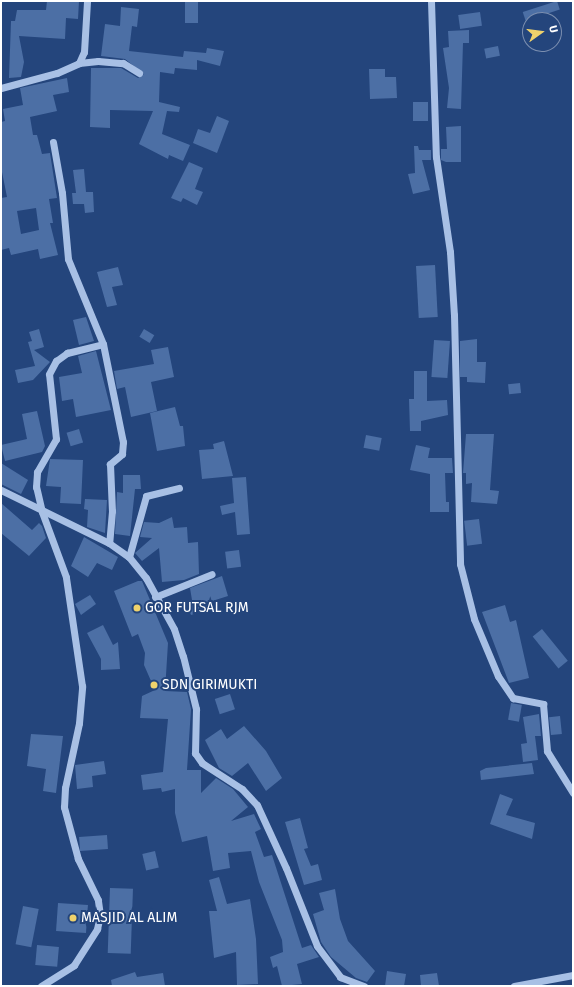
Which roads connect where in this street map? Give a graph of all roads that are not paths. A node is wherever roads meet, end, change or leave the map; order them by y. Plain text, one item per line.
1 (87, 1) edge
2 (431, 1) edge
3 (79, 63) junction
4 (139, 73) dead end
5 (1, 88) edge
6 (53, 142) dead end
7 (103, 344) junction
8 (179, 488) dead end
9 (1, 490) edge
10 (42, 512) junction
11 (109, 542) junction
12 (129, 557) junction
13 (212, 574) dead end
14 (156, 597) junction
15 (573, 793) edge
16 (573, 976) edge
17 (41, 986) edge
18 (364, 986) edge
19 (514, 986) edge

1 - 3 street
2 - 15 street
3 - 4 street
3 - 5 street
6 - 7 street
7 - 10 street
7 - 11 street
8 - 12 street
9 - 10 street
10 - 11 street
10 - 17 street
11 - 12 street
12 - 14 street
13 - 14 street
14 - 18 street
16 - 19 street

